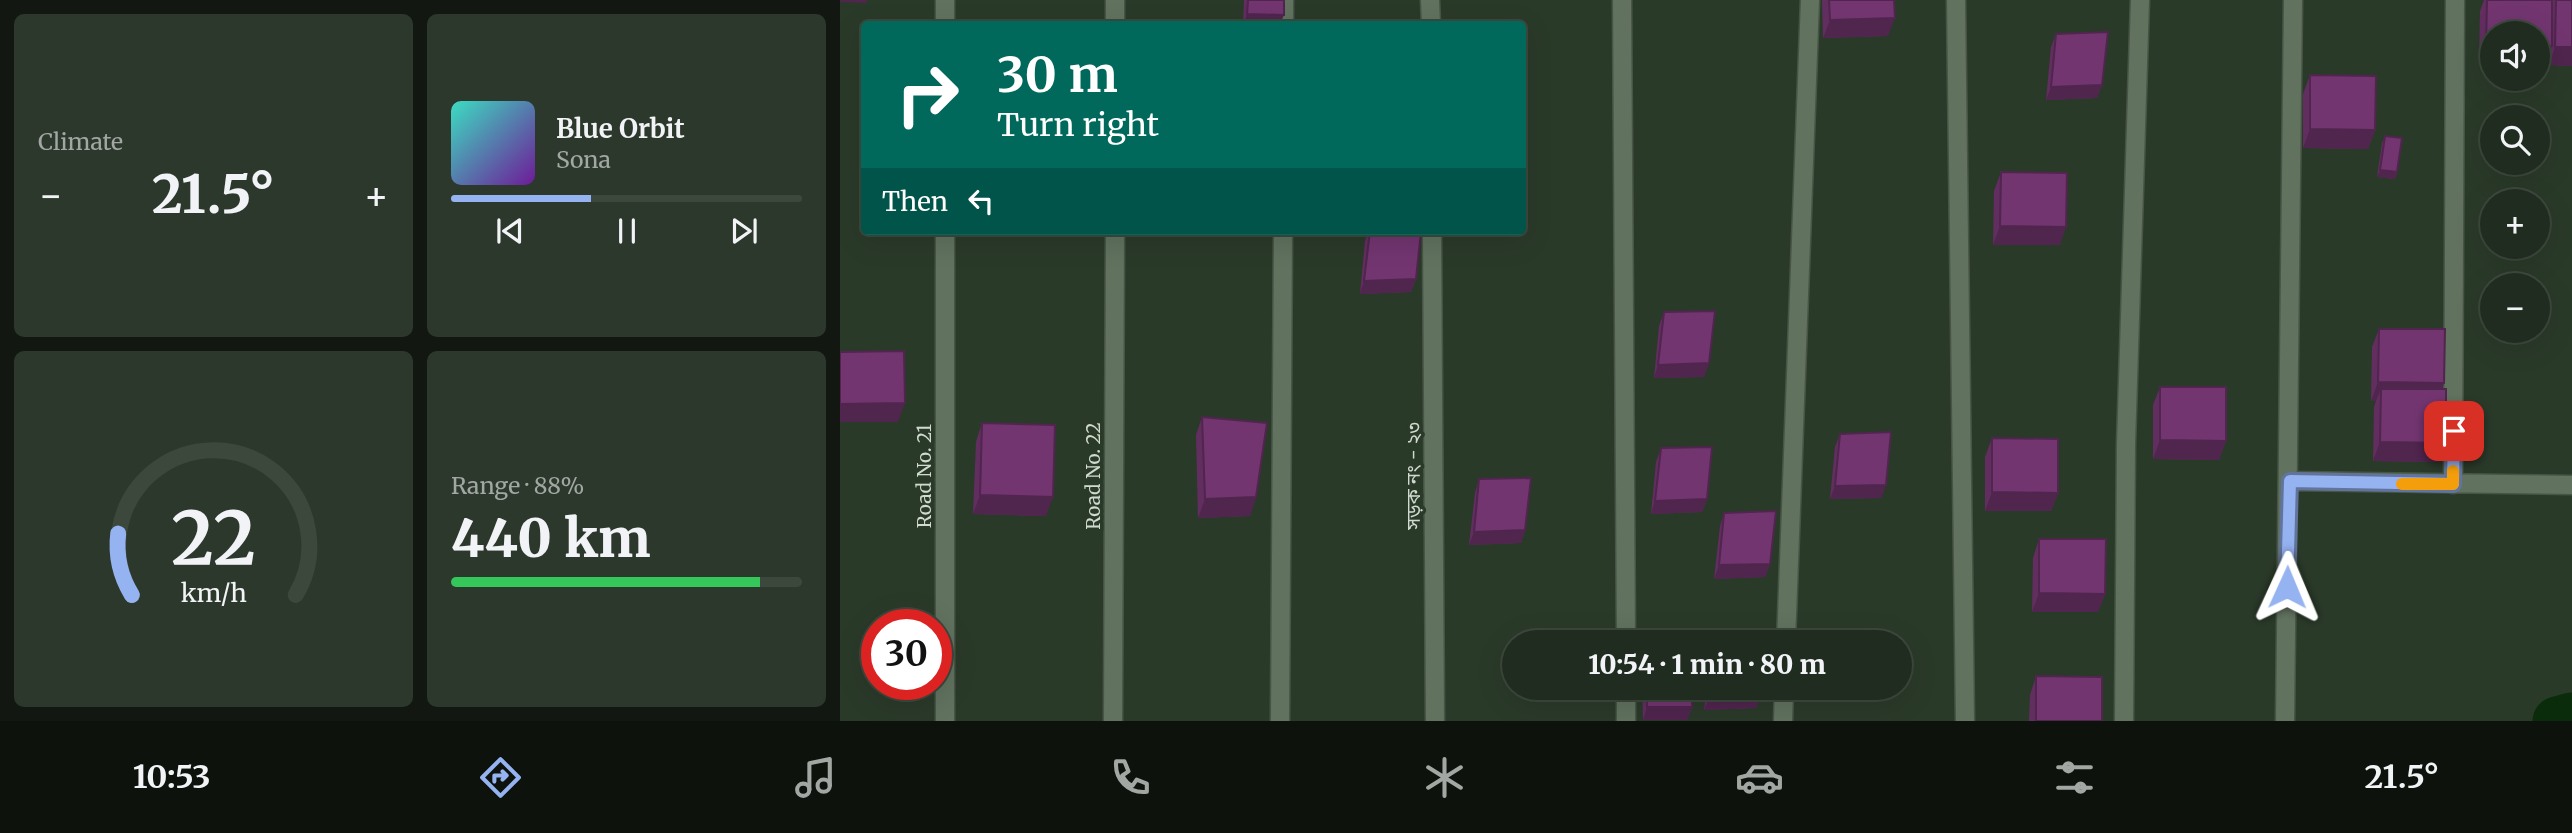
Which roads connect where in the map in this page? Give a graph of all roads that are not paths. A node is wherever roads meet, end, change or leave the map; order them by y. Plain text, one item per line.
1 (945, 0) edge
2 (1115, 0) edge
3 (1284, 0) edge
4 (1430, 0) edge
5 (1622, 0) edge
6 (1810, 0) edge
7 (1956, 0) edge
8 (2140, 0) edge
9 (2293, 0) edge
10 (2455, 0) edge
11 (945, 21) edge
12 (1115, 21) edge
13 (1284, 21) edge
14 (1430, 21) edge
15 (945, 235) edge
16 (1115, 235) edge
17 (1283, 235) edge
18 (1432, 235) edge
19 (2290, 481) junction
20 (2453, 484) junction
21 (2572, 485) edge
22 (1626, 630) edge
23 (1786, 630) edge
24 (1626, 700) edge
25 (1784, 700) edge
26 (945, 721) edge
27 (1114, 721) edge
28 (1280, 721) edge
29 (1435, 721) edge
30 (1626, 721) edge
31 (1783, 721) edge
32 (1965, 721) edge
33 (2124, 721) edge
34 (2285, 721) edge

1 - 11 street
2 - 12 street
3 - 13 street
4 - 14 street
5 - 22 street
6 - 23 street
7 - 32 street
8 - 33 street
9 - 19 street
10 - 20 street
15 - 26 street, Road No. 21
16 - 27 street, Road No. 22
17 - 28 street
18 - 29 street, সড়ক নং - ২৩
19 - 20 street
19 - 34 street
20 - 21 street
24 - 30 street
25 - 31 street

